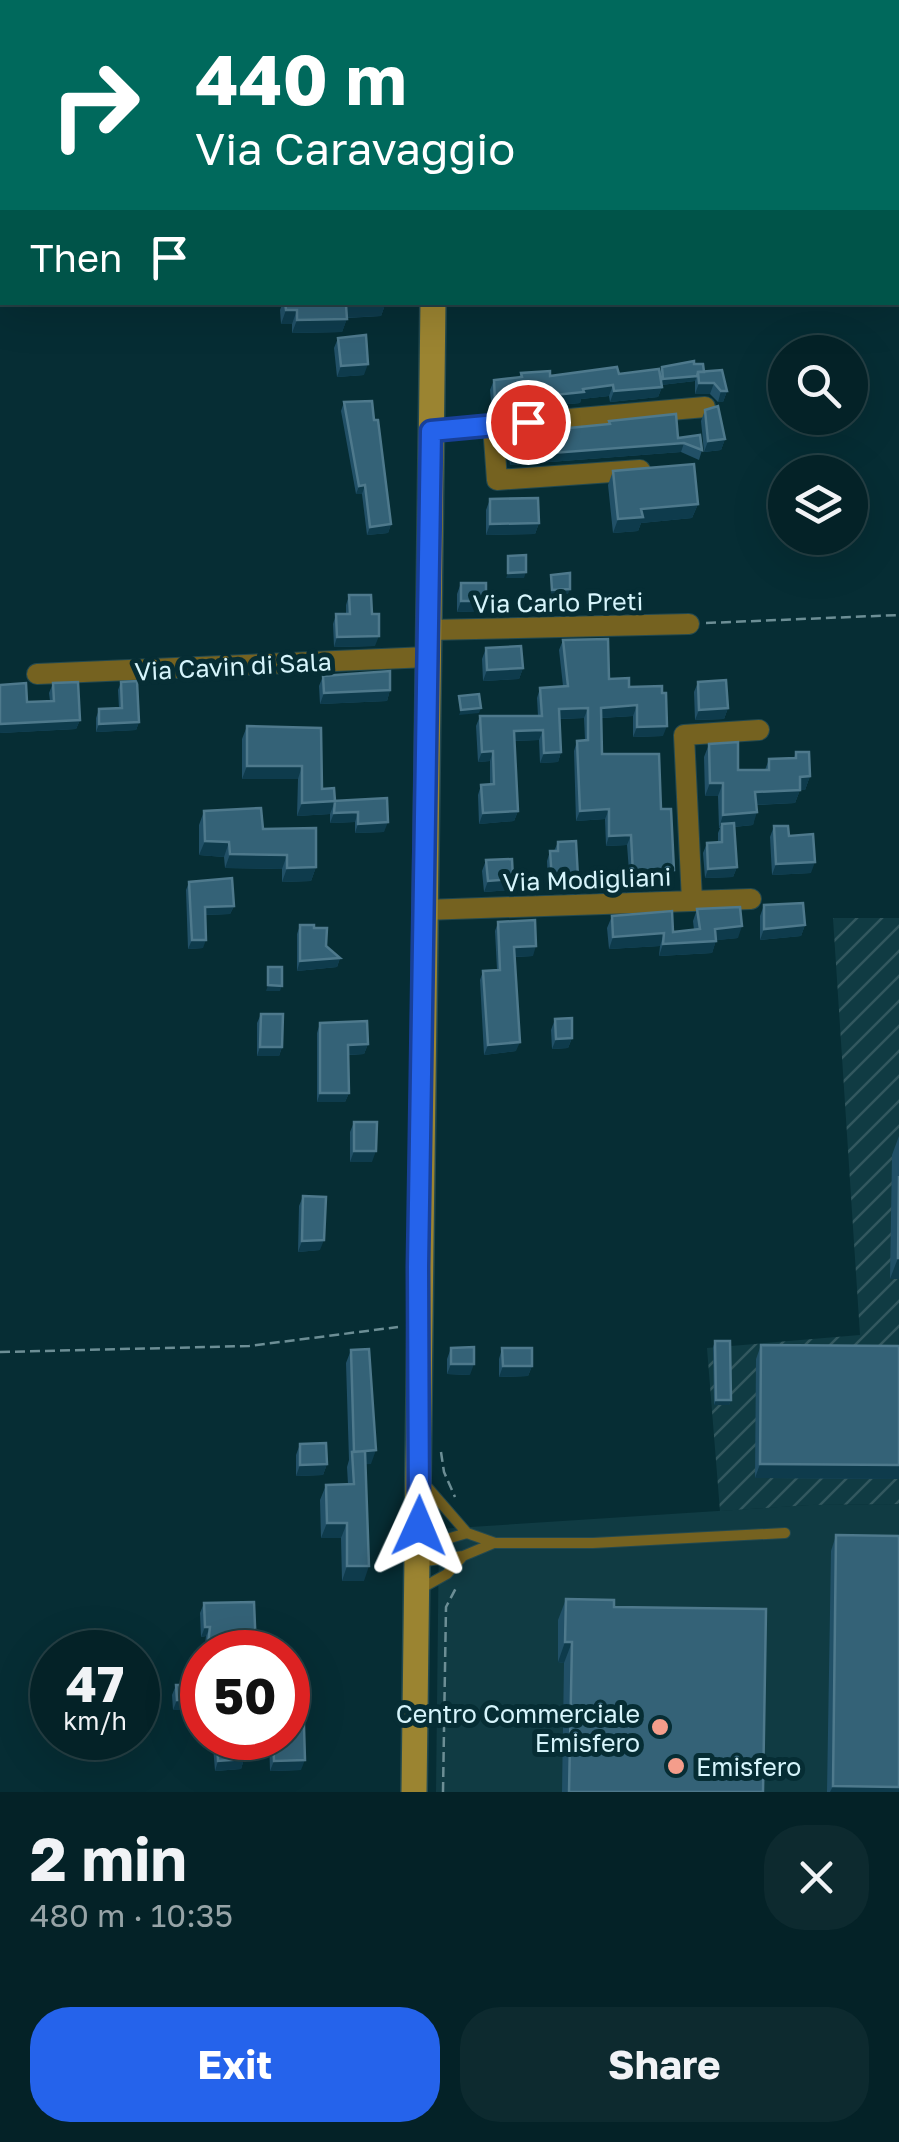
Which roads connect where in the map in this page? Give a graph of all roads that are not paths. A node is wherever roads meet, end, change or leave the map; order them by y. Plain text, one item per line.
1 (433, 305) edge
2 (705, 406) edge
3 (493, 424) junction
4 (431, 431) junction
5 (664, 468) edge
6 (689, 624) road end
7 (428, 630) junction
8 (428, 657) junction
9 (37, 674) dead end
10 (759, 730) dead end
11 (752, 899) dead end
12 (692, 901) junction
13 (424, 910) junction
14 (419, 1477) junction
15 (466, 1533) junction
16 (785, 1533) dead end
17 (494, 1543) junction
18 (418, 1555) junction
19 (463, 1556) junction
20 (416, 1591) junction
21 (414, 1792) edge

1 - 4 main road
2 - 3 street
3 - 4 street
3 - 5 street
4 - 7 main road
6 - 7 street, Via Carlo Preti
7 - 8 main road
8 - 9 street, Via Cavin di Sala
8 - 13 main road
10 - 12 street
11 - 12 street, Via Modigliani
12 - 13 street, Via Modigliani
13 - 14 main road
14 - 15 lane
14 - 18 main road
15 - 17 lane
15 - 18 lane
16 - 17 lane
17 - 19 lane
18 - 19 lane
18 - 20 main road
19 - 20 lane
20 - 21 main road

